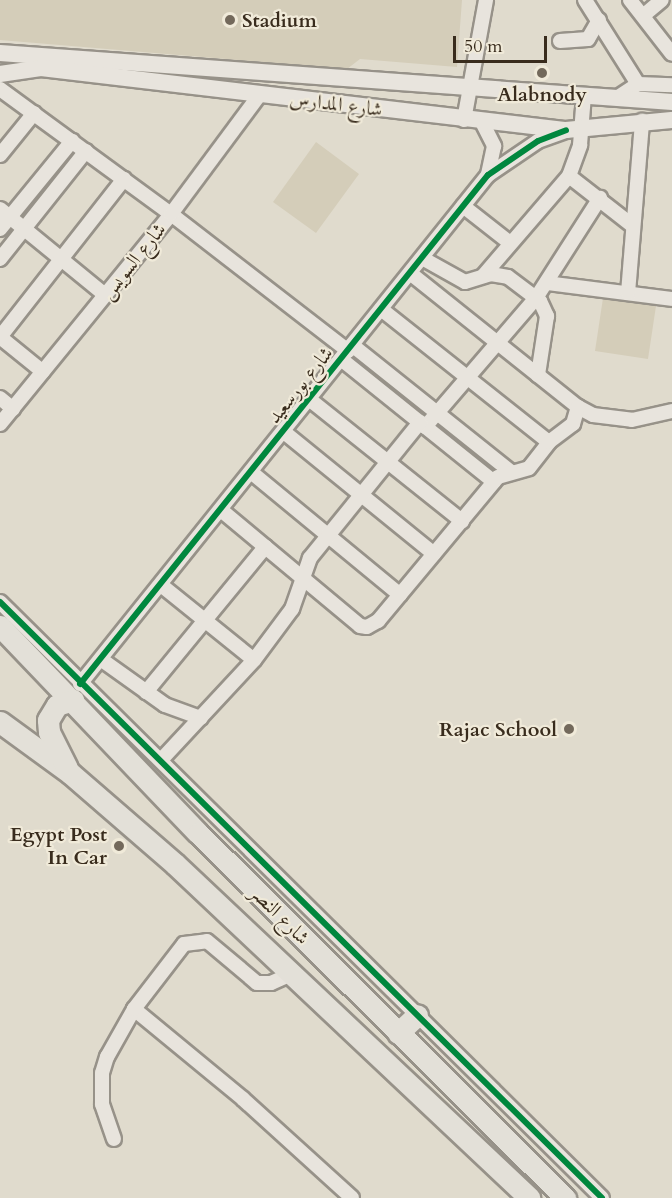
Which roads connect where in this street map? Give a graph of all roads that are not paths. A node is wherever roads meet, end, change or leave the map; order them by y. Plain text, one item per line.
1 (486, 0) edge
2 (585, 0) edge
3 (630, 0) edge
4 (662, 0) edge
5 (644, 15) junction
6 (599, 20) junction
7 (560, 40) dead end
8 (0, 53) edge
9 (672, 54) edge
10 (0, 74) edge
11 (638, 84) junction
12 (468, 85) junction
13 (672, 85) edge
14 (0, 89) edge
15 (260, 94) junction
16 (584, 95) junction
17 (618, 97) junction
18 (672, 102) edge
19 (34, 113) junction
20 (464, 120) junction
21 (672, 120) edge
22 (642, 121) junction
23 (483, 122) junction
24 (573, 131) junction
25 (72, 141) junction
26 (86, 151) junction
27 (0, 155) edge
28 (488, 175) junction
29 (569, 176) junction
30 (124, 179) junction
31 (600, 198) junction
32 (463, 206) junction
33 (5, 213) edge
34 (171, 214) junction
35 (633, 226) junction
36 (0, 229) edge
37 (24, 229) junction
38 (510, 243) junction
39 (422, 258) junction
40 (0, 259) edge
41 (61, 259) junction
42 (410, 273) junction
43 (483, 276) junction
44 (547, 283) junction
45 (628, 293) junction
46 (105, 295) junction
47 (536, 298) junction
48 (672, 299) edge
49 (381, 309) junction
50 (0, 337) edge
51 (497, 343) junction
52 (347, 352) junction
53 (43, 372) junction
54 (538, 375) junction
55 (467, 377) junction
56 (0, 398) edge
57 (309, 399) junction
58 (578, 407) junction
59 (13, 409) junction
60 (672, 411) edge
61 (437, 413) junction
62 (0, 424) edge
63 (422, 424) junction
64 (284, 432) junction
65 (549, 442) junction
66 (388, 462) junction
67 (510, 471) junction
68 (251, 472) junction
69 (494, 482) junction
70 (362, 495) junction
71 (222, 510) junction
72 (462, 521) junction
73 (329, 536) junction
74 (266, 547) junction
75 (434, 554) junction
76 (301, 577) junction
77 (161, 585) junction
78 (400, 595) junction
79 (0, 602) edge
80 (205, 621) junction
81 (0, 626) edge
82 (102, 660) junction
83 (254, 660) junction
84 (76, 692) junction
85 (146, 692) junction
86 (201, 718) junction
87 (0, 722) edge
88 (161, 760) junction
89 (70, 773) junction
90 (291, 974) junction
91 (134, 1009) junction
92 (417, 1015) junction
93 (398, 1033) junction
94 (114, 1139) dead end
95 (352, 1198) edge
96 (529, 1198) edge
97 (565, 1198) edge
98 (602, 1198) edge

1 - 12 street
2 - 6 street
3 - 5 street
4 - 5 street
5 - 9 street
6 - 7 street
6 - 11 street
8 - 12 street, شارع المدارس
10 - 15 street, شارع المدارس
11 - 13 street
11 - 17 street
12 - 16 street, شارع المدارس
12 - 20 street
14 - 19 street
15 - 20 street, شارع المدارس
15 - 34 street, شارع السويس
16 - 17 street, شارع المدارس
16 - 24 street
17 - 18 street, شارع المدارس
19 - 25 street
19 - 27 street
20 - 23 street, شارع المدارس
21 - 22 street, شارع المدارس
22 - 24 street, شارع المدارس
22 - 35 street
23 - 24 street, شارع المدارس
23 - 28 street, شارع بورسعيد
24 - 28 street, شارع بورسعيد
24 - 29 street
25 - 26 street
25 - 33 street
26 - 30 street
26 - 37 street
28 - 32 street, شارع بورسعيد
29 - 31 street
29 - 38 street
30 - 34 street
30 - 41 street
31 - 35 street
31 - 44 street
32 - 38 street
32 - 39 street, شارع بورسعيد
33 - 36 street
33 - 37 street
34 - 46 street, شارع السويس
34 - 52 street
35 - 45 street
37 - 40 street
37 - 41 street
38 - 43 street
39 - 42 street, شارع بورسعيد
39 - 43 street
41 - 46 street
41 - 50 street
42 - 49 street, شارع بورسعيد
42 - 51 street
43 - 47 street
44 - 45 street
44 - 47 street
45 - 48 street
46 - 53 street, شارع السويس
47 - 51 street
47 - 54 street
49 - 52 street, شارع بورسعيد
49 - 55 street
50 - 53 street
51 - 54 street
51 - 55 street
52 - 57 street, شارع بورسعيد
52 - 61 street
52 - 63 street
53 - 59 street, شارع السويس
54 - 58 street
55 - 61 street
55 - 65 street
56 - 59 street
57 - 64 street, شارع بورسعيد
57 - 66 street
58 - 60 street
58 - 65 street
59 - 62 street, شارع السويس
61 - 63 street
61 - 67 street
63 - 66 street
63 - 69 street
64 - 68 street, شارع بورسعيد
64 - 70 street
65 - 67 street
66 - 70 street
66 - 72 street
67 - 69 street
68 - 71 street, شارع بورسعيد
68 - 73 street
69 - 72 street
70 - 73 street
70 - 75 street
71 - 74 street
71 - 77 street, شارع بورسعيد
72 - 75 street
73 - 76 street
73 - 78 street
74 - 76 street
74 - 80 street
75 - 78 street
76 - 78 street
76 - 83 street
77 - 80 street
77 - 82 street, شارع بورسعيد
79 - 84 street
80 - 83 street
80 - 85 street
81 - 84 main road, شارع النصر
82 - 84 street, شارع بورسعيد
82 - 85 street
83 - 86 street
84 - 88 street
84 - 89 main road
84 - 93 main road, شارع النصر
85 - 86 street
86 - 88 street
87 - 89 main road, شارع النصر
88 - 92 street
89 - 90 main road, شارع النصر
90 - 91 street
90 - 96 main road, شارع النصر
91 - 94 street
91 - 95 street
92 - 93 main road
92 - 98 street
93 - 97 main road, شارع النصر

